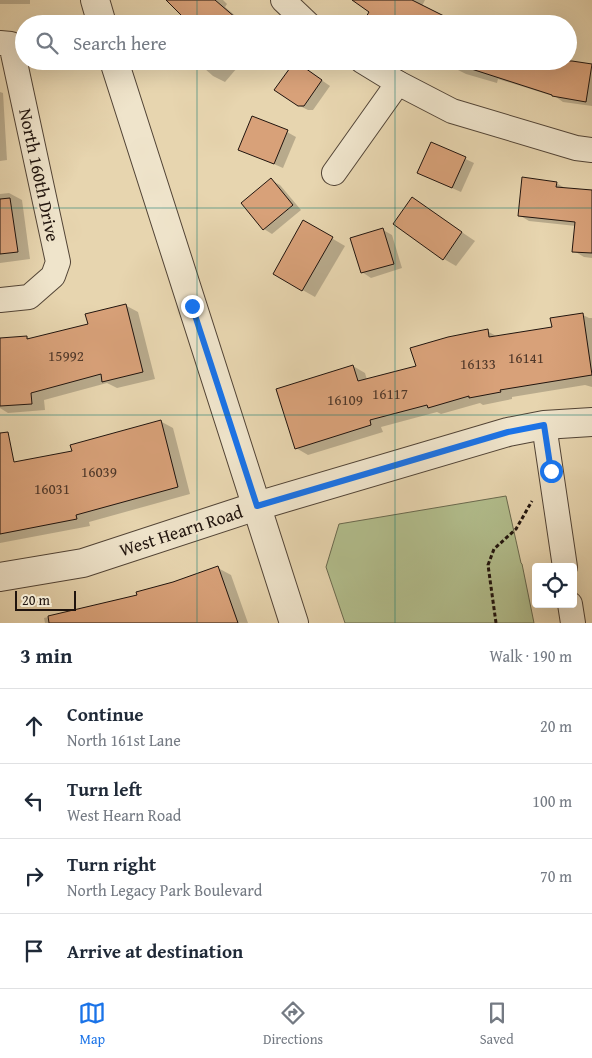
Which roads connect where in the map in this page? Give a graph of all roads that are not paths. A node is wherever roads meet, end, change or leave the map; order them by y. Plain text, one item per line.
1 (95, 0) edge
2 (283, 0) edge
3 (99, 15) edge
4 (299, 15) edge
5 (5, 44) edge
6 (117, 70) edge
7 (377, 70) edge
8 (398, 83) junction
9 (592, 150) edge
10 (334, 173) dead end
11 (0, 300) edge
12 (592, 422) edge
13 (544, 425) junction
14 (257, 506) junction
15 (564, 563) edge
16 (0, 577) edge
17 (571, 608) edge
18 (294, 623) edge
19 (573, 623) edge

1 - 3 street
2 - 4 street
5 - 11 street, North 160th Drive
6 - 14 street
7 - 8 street
8 - 9 street
8 - 10 street
12 - 13 street, West Hearn Road
13 - 14 street, West Hearn Road
13 - 15 street
14 - 16 street, West Hearn Road
14 - 18 street
17 - 19 street

